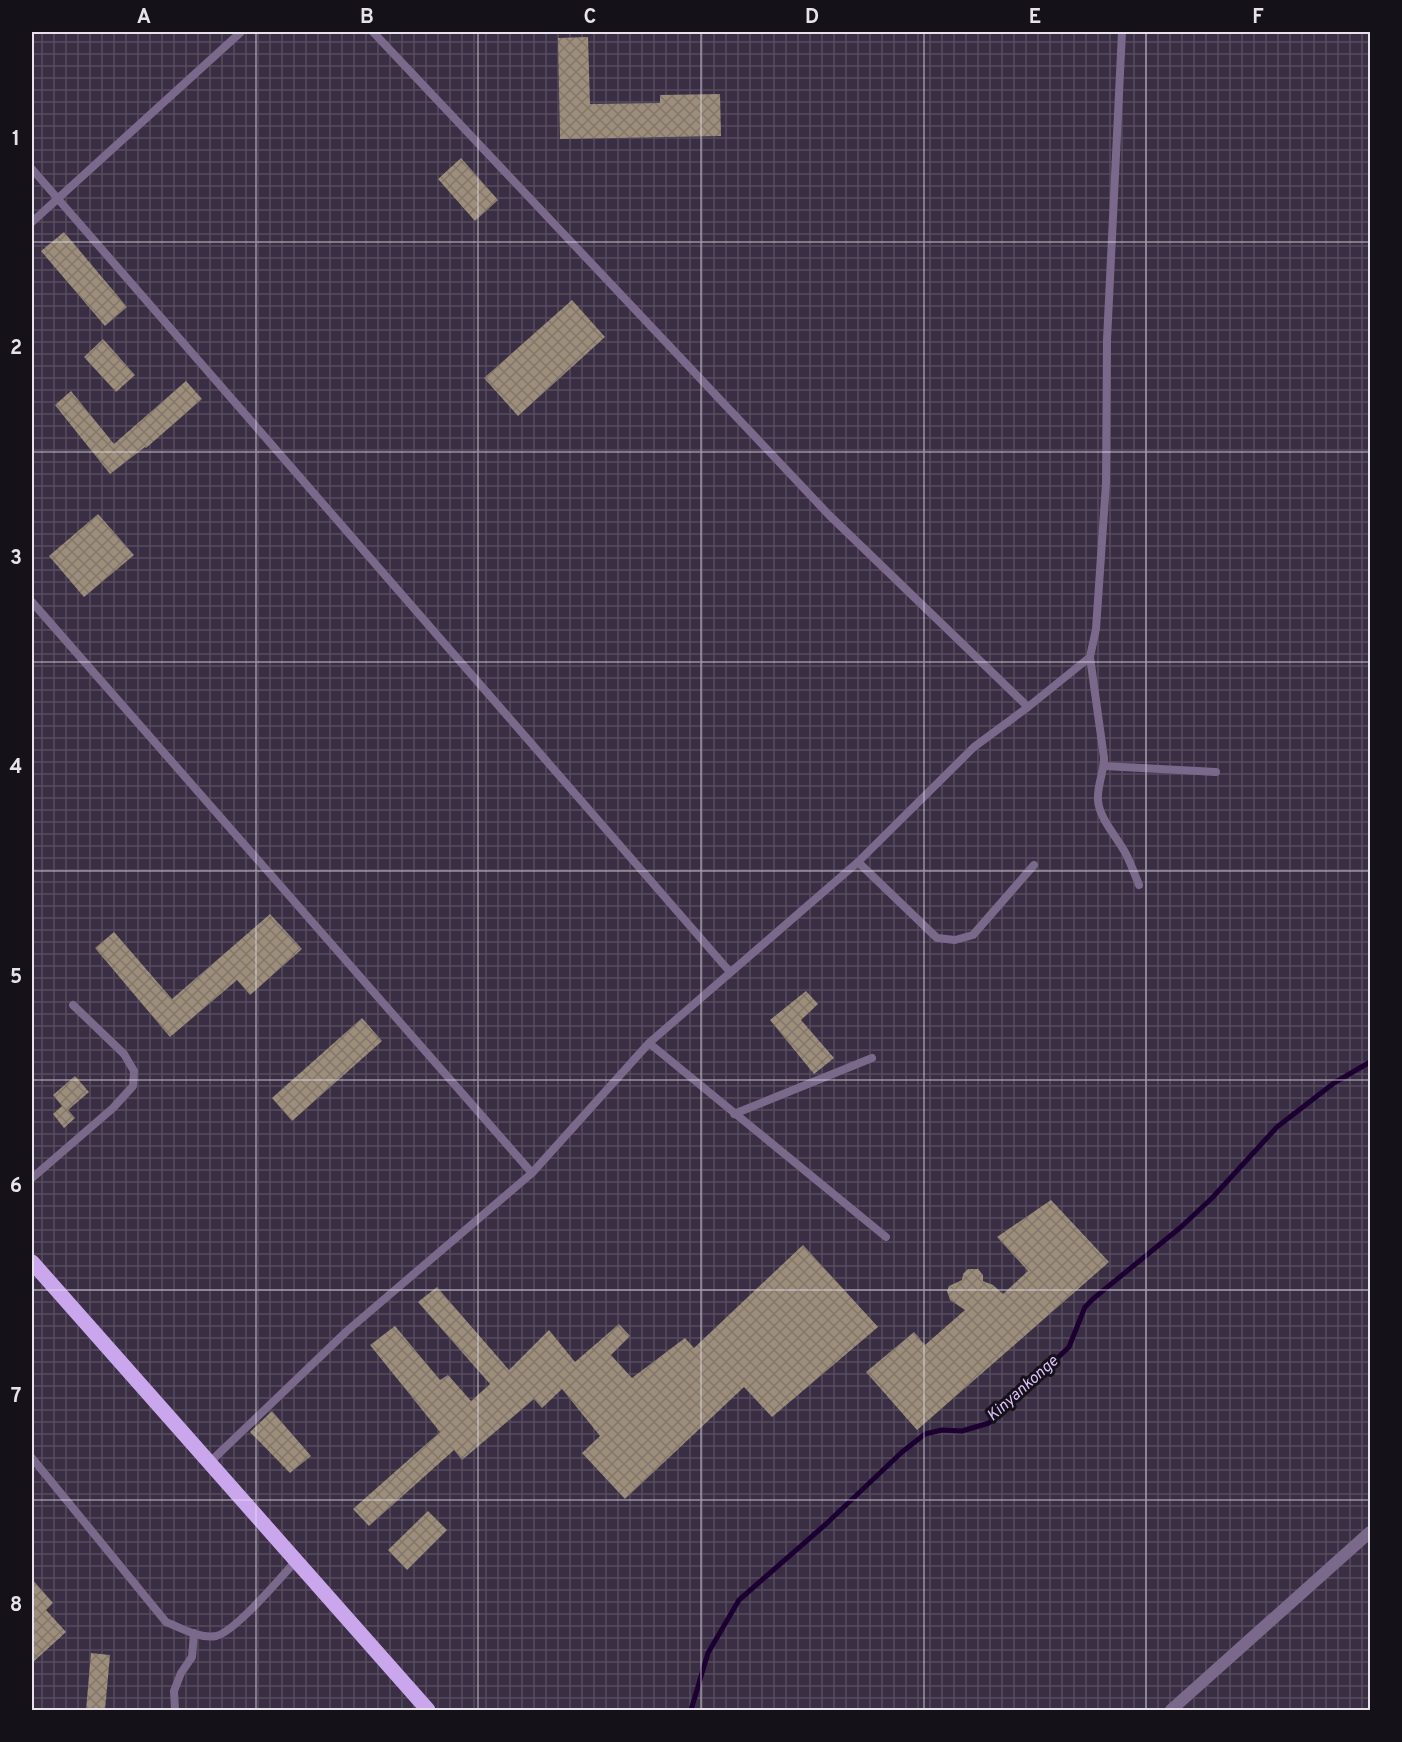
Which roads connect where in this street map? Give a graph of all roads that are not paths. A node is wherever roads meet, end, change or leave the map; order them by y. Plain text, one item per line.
1 (241, 32) edge
2 (373, 32) edge
3 (1122, 32) edge
4 (32, 170) edge
5 (57, 198) junction
6 (32, 222) edge
7 (32, 602) edge
8 (1090, 657) junction
9 (1028, 707) junction
10 (1104, 766) junction
11 (1216, 772) dead end
12 (858, 862) junction
13 (1034, 865) dead end
14 (1139, 885) dead end
15 (730, 972) junction
16 (74, 1005) dead end
17 (649, 1043) junction
18 (872, 1058) dead end
19 (734, 1114) junction
20 (532, 1173) junction
21 (32, 1178) edge
22 (886, 1237) dead end
23 (32, 1262) edge
24 (32, 1458) edge
25 (210, 1462) junction
26 (1371, 1532) edge
27 (295, 1562) junction
28 (195, 1634) junction
29 (175, 1710) edge
30 (428, 1710) edge
31 (1171, 1710) edge

1 - 5 lane
2 - 9 lane
3 - 8 lane
4 - 5 lane
5 - 6 lane
5 - 15 lane
7 - 20 lane
8 - 9 lane
8 - 10 lane
9 - 12 lane
10 - 11 lane
10 - 14 lane
12 - 13 lane
12 - 15 lane
15 - 17 lane
16 - 21 lane
17 - 19 lane
17 - 20 lane
18 - 19 lane
19 - 22 lane
20 - 25 lane
23 - 25 main road
24 - 28 lane
25 - 27 main road
26 - 31 street
27 - 28 lane
27 - 30 main road
28 - 29 lane

